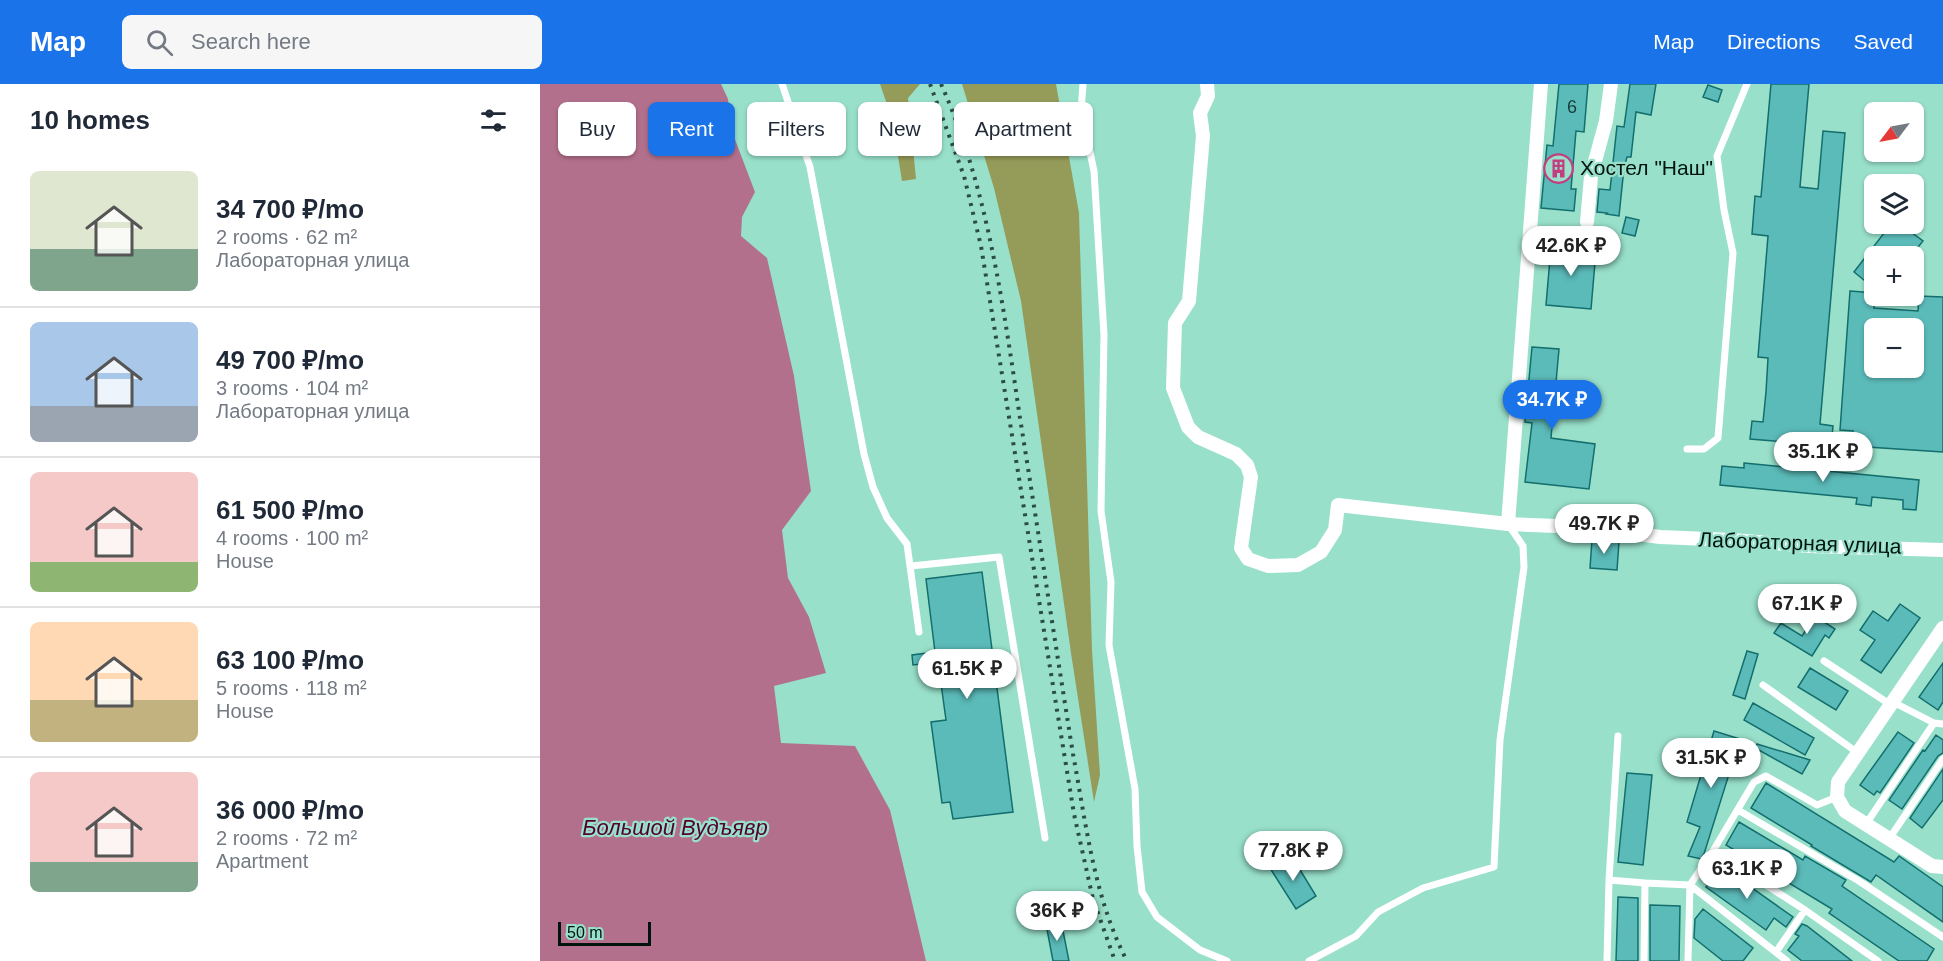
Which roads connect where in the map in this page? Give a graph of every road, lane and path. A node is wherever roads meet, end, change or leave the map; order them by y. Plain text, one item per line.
1 (782, 84) edge
2 (1083, 84) edge
3 (1207, 84) edge
4 (1541, 84) edge
5 (1611, 84) edge
6 (1747, 84) edge
7 (1587, 222) dead end
8 (1687, 449) dead end
9 (1508, 524) junction
10 (1943, 550) edge
11 (911, 566) junction
12 (1943, 628) edge
13 (919, 632) dead end
14 (1824, 661) dead end
15 (1763, 685) dead end
16 (1892, 703) junction
17 (1934, 723) junction
18 (1943, 724) edge
19 (1618, 736) dead end
20 (1858, 753) junction
21 (1943, 759) edge
22 (1838, 797) junction
23 (1738, 810) junction
24 (1866, 824) junction
25 (1044, 838) dead end
26 (1889, 839) junction
27 (1713, 851) junction
28 (1943, 867) edge
29 (1609, 880) junction
30 (1645, 883) junction
31 (1690, 885) junction
32 (1805, 910) junction
33 (1943, 937) edge
34 (1776, 952) junction
35 (1227, 961) edge
36 (1309, 961) edge
37 (1607, 961) edge
38 (1644, 961) edge
39 (1688, 961) edge
40 (1787, 961) edge
41 (1878, 961) edge

1 - 11 lane
2 - 35 lane
3 - 9 street, Лабораторная улица
4 - 9 street
5 - 7 street
6 - 8 lane
9 - 10 street, Лабораторная улица
9 - 36 lane
11 - 13 lane
11 - 25 lane
12 - 16 street
14 - 16 lane
15 - 20 lane
16 - 17 lane
16 - 20 street
17 - 18 lane
17 - 24 lane
19 - 29 lane
20 - 22 street
21 - 26 lane
22 - 23 lane
22 - 24 street
23 - 27 lane
23 - 33 lane
24 - 26 street
26 - 28 street
27 - 31 lane
27 - 32 lane
29 - 30 lane
29 - 37 lane
30 - 31 lane
30 - 38 lane
31 - 34 lane
31 - 39 lane
32 - 34 lane
32 - 41 lane
34 - 40 lane

